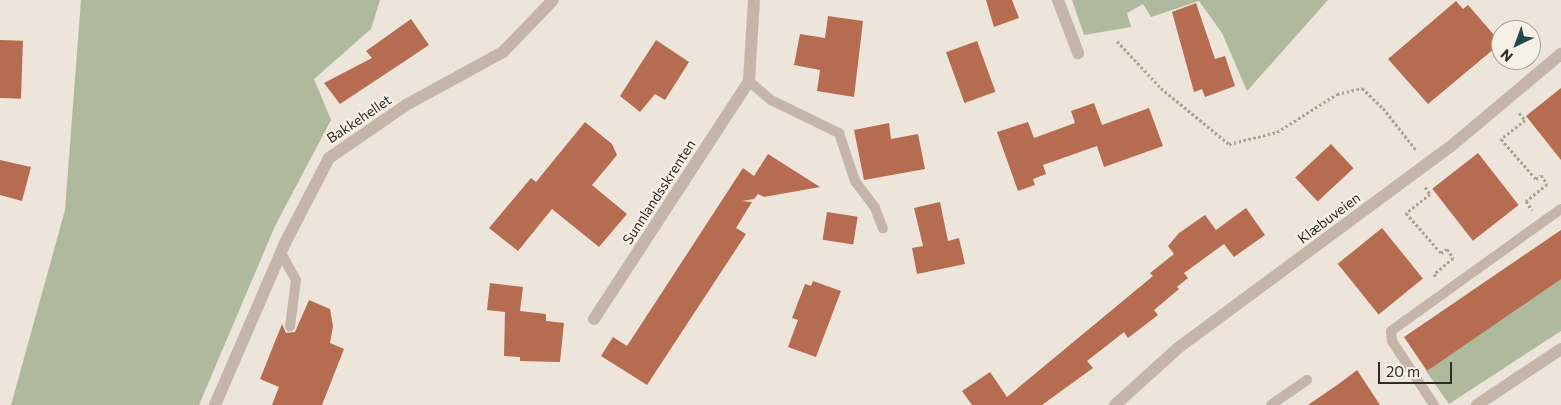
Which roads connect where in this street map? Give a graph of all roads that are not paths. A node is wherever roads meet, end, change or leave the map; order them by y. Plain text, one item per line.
1 (553, 0) edge
2 (754, 0) edge
3 (1058, 0) edge
4 (1078, 53) dead end
5 (1561, 54) edge
6 (749, 81) junction
7 (1561, 209) edge
8 (883, 229) dead end
9 (281, 253) junction
10 (594, 319) dead end
11 (290, 327) dead end
12 (1561, 349) edge
13 (1307, 380) dead end
14 (215, 405) edge
15 (1115, 405) edge
16 (1271, 405) edge
17 (1434, 405) edge
18 (1477, 405) edge

1 - 9 street, Bakkehellet
2 - 6 street, Sunnlandsskrenten
3 - 4 street
5 - 15 street, Klæbuveien
6 - 8 lane
6 - 10 street, Sunnlandsskrenten
7 - 17 lane
9 - 11 lane
9 - 14 street, Bakkehellet
12 - 18 street
13 - 16 lane

